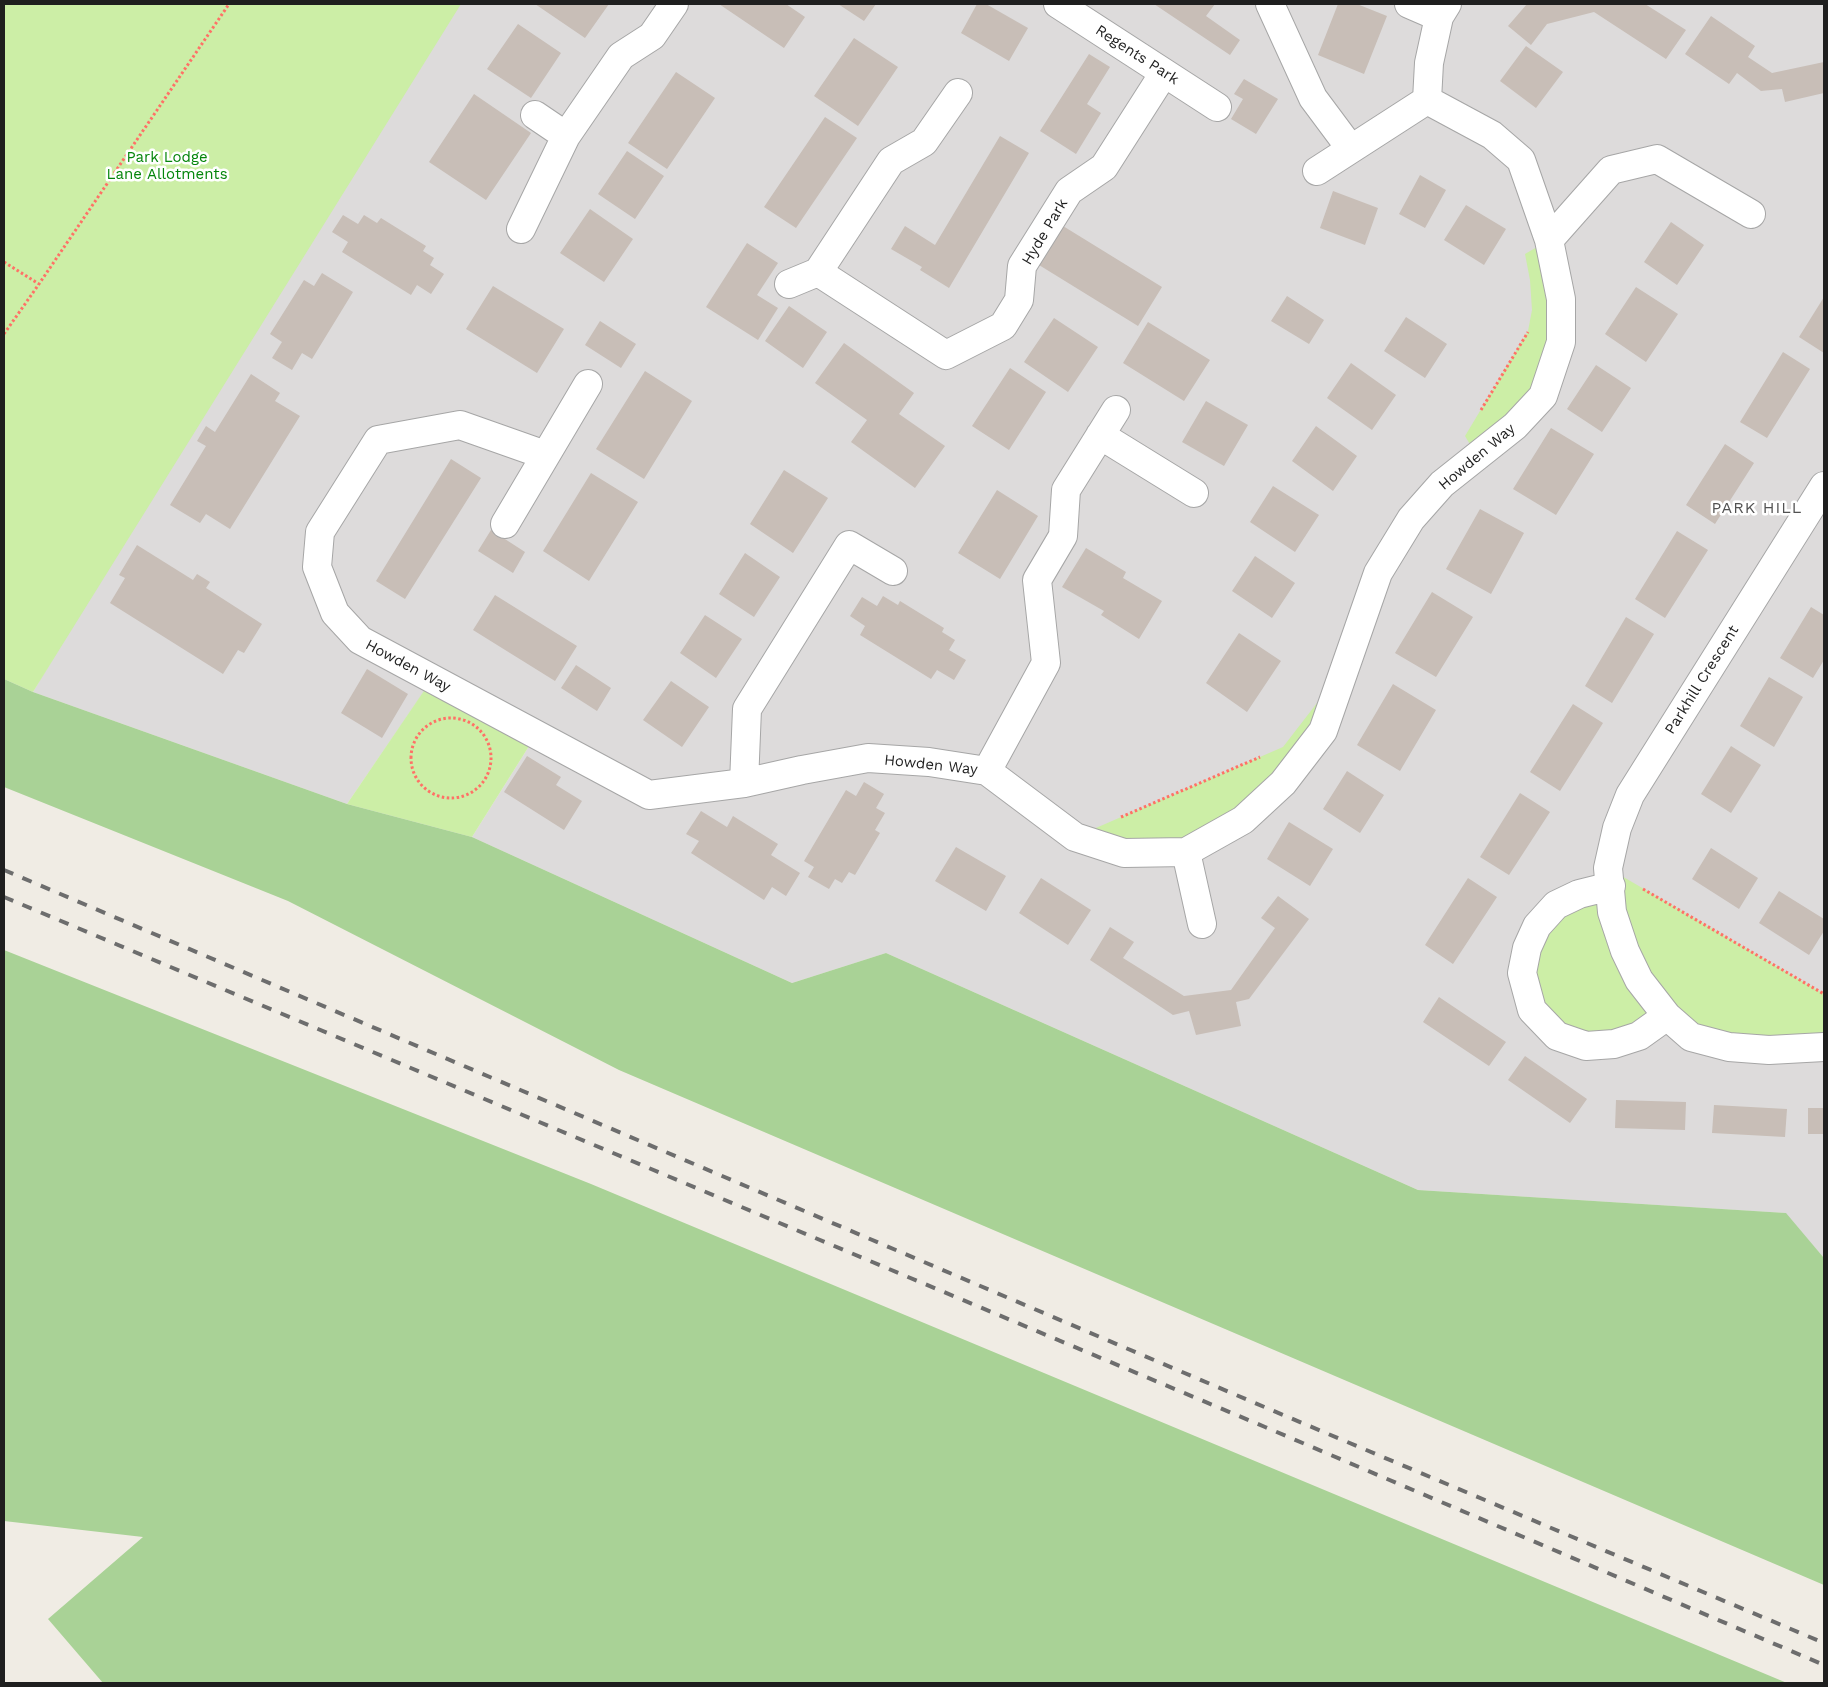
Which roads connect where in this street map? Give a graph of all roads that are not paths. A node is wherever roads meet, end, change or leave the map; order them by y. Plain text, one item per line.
1 (674, 4) edge
2 (1058, 4) edge
3 (1270, 4) edge
4 (1409, 4) edge
5 (1443, 10) edge
6 (1164, 73) junction
7 (958, 93) dead end
8 (1427, 100) junction
9 (1216, 106) dead end
10 (535, 115) dead end
11 (566, 136) junction
12 (1352, 149) junction
13 (1317, 172) dead end
14 (1751, 214) dead end
15 (521, 229) dead end
16 (1549, 240) junction
17 (818, 272) junction
18 (789, 284) dead end
19 (588, 384) dead end
20 (1116, 410) dead end
21 (1100, 435) junction
22 (545, 455) junction
23 (1824, 486) edge
24 (1194, 493) dead end
25 (505, 524) dead end
26 (893, 571) dead end
27 (987, 771) junction
28 (744, 783) junction
29 (1186, 852) junction
30 (1610, 877) junction
31 (1202, 924) dead end
32 (1667, 1016) junction
33 (1824, 1047) edge

1 - 11 street
2 - 6 street, Regents Park
3 - 12 street
4 - 5 street
5 - 8 street
6 - 9 street, Regents Park
6 - 17 street, Hyde Park
7 - 17 street
8 - 12 street
8 - 16 street, Howden Way
10 - 11 street
11 - 15 street
12 - 13 street
14 - 16 street
16 - 29 street, Howden Way
17 - 18 street
19 - 22 street
20 - 21 street
21 - 24 street
21 - 27 street
22 - 25 street
22 - 28 street, Howden Way
23 - 30 street, Parkhill Crescent
26 - 28 street
27 - 28 street, Howden Way
27 - 29 street, Howden Way
29 - 31 street
30 - 32 street, Parkhill Crescent
30 - 32 street
32 - 33 street, Parkhill Crescent

